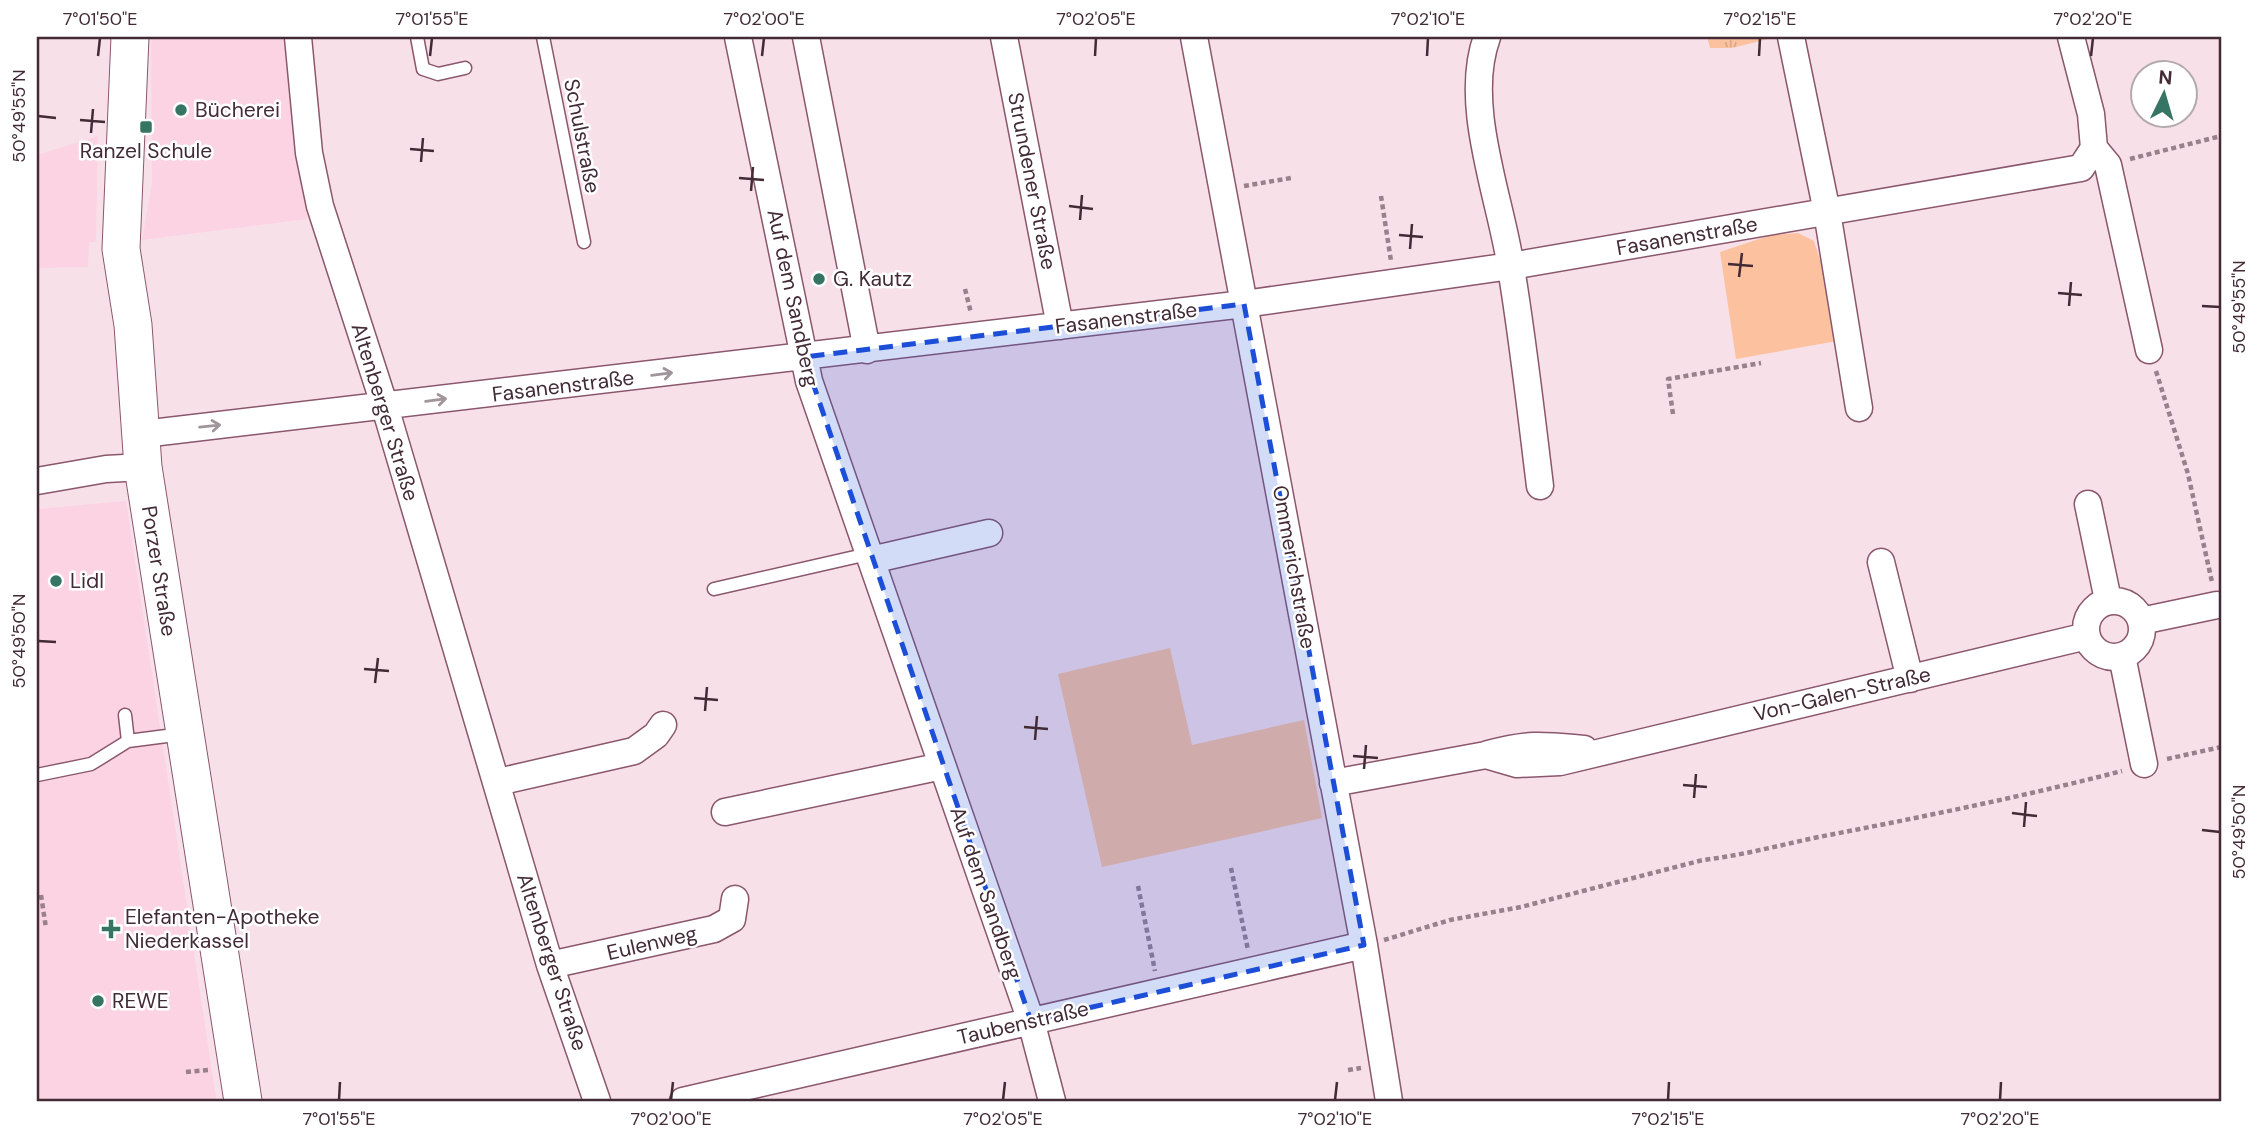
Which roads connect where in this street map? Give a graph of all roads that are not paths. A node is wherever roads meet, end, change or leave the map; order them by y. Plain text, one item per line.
1 (131, 37) edge
2 (299, 37) edge
3 (417, 37) edge
4 (543, 37) edge
5 (738, 37) edge
6 (806, 37) edge
7 (1004, 37) edge
8 (1194, 37) edge
9 (1488, 37) edge
10 (1791, 37) edge
11 (2071, 37) edge
12 (465, 68) dead end
13 (2101, 156) junction
14 (1827, 212) junction
15 (584, 242) dead end
16 (1511, 266) junction
17 (1244, 304) junction
18 (1060, 326) junction
19 (867, 350) junction
20 (2149, 350) road end
21 (804, 357) junction
22 (385, 407) junction
23 (1859, 408) dead end
24 (143, 451) junction
25 (37, 481) edge
26 (1540, 486) dead end
27 (2088, 504) dead end
28 (989, 533) dead end
29 (869, 557) junction
30 (1881, 562) dead end
31 (714, 589) dead end
32 (2108, 600) junction
33 (2217, 605) road end
34 (2141, 621) junction
35 (2087, 636) junction
36 (2122, 656) junction
37 (1910, 679) junction
38 (125, 715) dead end
39 (663, 725) dead end
40 (184, 733) junction
41 (128, 741) junction
42 (2144, 764) road end
43 (942, 766) junction
44 (37, 775) edge
45 (498, 782) junction
46 (1334, 783) junction
47 (725, 812) dead end
48 (735, 899) dead end
49 (1364, 945) junction
50 (550, 965) junction
51 (1031, 1021) junction
52 (1385, 1100) edge
53 (243, 1101) edge
54 (597, 1101) edge
55 (682, 1101) edge
56 (1052, 1101) edge

1 - 24 main road, Porzer Straße
2 - 22 street, Altenberger Straße
3 - 12 lane
4 - 15 lane, Schulstraße
5 - 21 street, Auf dem Sandberg
6 - 19 street
7 - 18 street, Strundener Straße
8 - 17 street, Ommerichstraße
9 - 16 street
10 - 14 street
11 - 13 street
13 - 14 street, Fasanenstraße
13 - 20 street
14 - 16 street, Fasanenstraße
14 - 23 street
16 - 17 street, Fasanenstraße
16 - 26 street
17 - 18 street, Fasanenstraße
17 - 46 street, Ommerichstraße
18 - 19 street, Fasanenstraße
19 - 21 street, Fasanenstraße
22 -> 21 street, Fasanenstraße
21 - 29 street, Auf dem Sandberg
24 -> 22 street, Fasanenstraße
22 - 45 street, Altenberger Straße
24 - 25 street, Fasanenstraße
24 - 40 main road, Porzer Straße
27 - 32 street
28 - 29 street
29 - 31 lane
29 - 43 street, Auf dem Sandberg
30 - 37 street
32 - 34 street
32 - 35 street
33 - 34 street
34 - 36 street
35 - 36 street
35 - 37 street, Von-Galen-Straße
36 - 42 street
37 - 46 street, Von-Galen-Straße
38 - 41 lane
39 - 45 street
40 - 41 lane
40 - 53 main road, Porzer Straße
41 - 44 lane
43 - 47 street
43 - 51 street, Auf dem Sandberg
45 - 50 street, Altenberger Straße
46 - 49 street, Ommerichstraße
48 - 50 street, Eulenweg
49 - 51 street, Taubenstraße
49 - 52 street, Ommerichstraße
50 - 54 street, Altenberger Straße
51 - 55 street, Taubenstraße
51 - 56 street, Auf dem Sandberg

